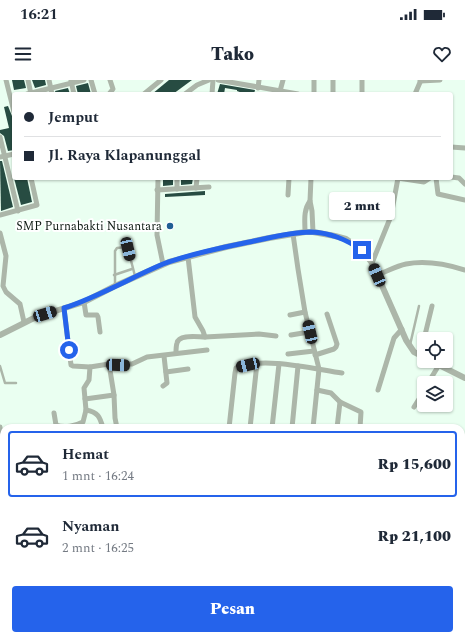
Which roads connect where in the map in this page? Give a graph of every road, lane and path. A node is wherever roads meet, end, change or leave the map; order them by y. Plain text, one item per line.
1 (6, 80) edge
2 (28, 80) edge
3 (49, 80) edge
4 (84, 80) edge
5 (91, 80) edge
6 (110, 80) edge
7 (161, 80) edge
8 (208, 80) edge
9 (213, 80) edge
10 (218, 80) edge
11 (259, 80) edge
12 (283, 80) edge
13 (314, 80) edge
14 (333, 80) edge
15 (362, 80) edge
16 (440, 80) edge
17 (237, 81) edge
18 (421, 81) edge
19 (71, 82) edge
20 (8, 86) junction
21 (0, 87) edge
22 (258, 88) junction
23 (52, 91) edge
24 (280, 91) junction
25 (30, 92) edge
26 (74, 92) edge
27 (94, 92) edge
28 (110, 92) edge
29 (146, 92) edge
30 (188, 92) edge
31 (212, 92) edge
32 (286, 92) edge
33 (314, 92) edge
34 (333, 92) edge
35 (362, 92) edge
36 (416, 92) edge
37 (12, 97) edge
38 (0, 137) edge
39 (453, 147) edge
40 (465, 148) edge
41 (12, 154) edge
42 (2, 157) edge
43 (453, 177) edge
44 (31, 180) edge
45 (158, 180) edge
46 (177, 180) edge
47 (197, 180) edge
48 (289, 180) edge
49 (311, 180) edge
50 (398, 180) edge
51 (411, 180) edge
52 (427, 180) edge
53 (436, 180) edge
54 (465, 184) edge
55 (210, 187) dead end
56 (196, 188) junction
57 (177, 189) junction
58 (157, 190) junction
59 (288, 195) dead end
60 (465, 200) edge
61 (310, 201) junction
62 (18, 211) junction
63 (0, 215) edge
64 (305, 232) junction
65 (313, 232) junction
66 (0, 233) edge
67 (293, 234) junction
68 (1, 243) edge
69 (188, 257) junction
70 (372, 263) junction
71 (163, 264) junction
72 (132, 269) junction
73 (465, 270) edge
74 (114, 275) junction
75 (377, 275) junction
76 (135, 277) junction
77 (115, 286) junction
78 (84, 302) junction
79 (419, 306) dead end
80 (432, 306) dead end
81 (64, 308) junction
82 (305, 312) junction
83 (327, 314) dead end
84 (290, 315) dead end
85 (24, 322) junction
86 (402, 329) junction
87 (100, 332) dead end
88 (310, 332) junction
89 (426, 332) edge
90 (0, 335) edge
91 (291, 335) dead end
92 (276, 336) dead end
93 (204, 337) junction
94 (410, 345) junction
95 (207, 350) dead end
96 (176, 353) junction
97 (315, 353) junction
98 (288, 354) dead end
99 (417, 354) edge
100 (164, 356) junction
101 (257, 363) junction
102 (109, 364) junction
103 (278, 364) junction
104 (0, 366) edge
105 (298, 366) junction
106 (90, 367) junction
107 (445, 368) edge
108 (188, 369) dead end
109 (319, 369) junction
110 (166, 372) junction
111 (342, 373) dead end
112 (465, 378) edge
113 (16, 384) dead end
114 (163, 386) dead end
115 (317, 390) junction
116 (378, 390) dead end
117 (114, 394) junction
118 (85, 399) junction
119 (340, 402) junction
120 (417, 402) edge
121 (414, 407) dead end
122 (86, 410) junction
123 (54, 414) dead end
124 (56, 424) edge
125 (79, 424) edge
126 (101, 424) edge
127 (117, 424) edge
128 (229, 424) edge
129 (250, 424) edge
130 (272, 424) edge
131 (292, 424) edge
132 (313, 424) edge
133 (337, 424) edge
134 (360, 424) edge

1 - 20 street
2 - 25 street
3 - 23 street
4 - 19 street
5 - 27 street
6 - 28 street
7 - 29 street
8 - 30 street
9 - 31 street
10 - 17 street
11 - 22 street
12 - 24 street
13 - 33 street
14 - 34 street
15 - 35 street
16 - 18 street
17 - 22 street
18 - 36 street
19 - 23 street
19 - 26 street
20 - 21 street
20 - 37 street
22 - 24 street
24 - 32 street
38 - 42 street
39 - 40 street
41 - 42 street
42 - 62 street
43 - 54 street
44 - 62 street
45 - 58 street
46 - 57 street
47 - 56 street
48 - 59 street
49 - 61 street
50 - 70 street
51 - 52 street
53 - 60 street
55 - 56 street
56 - 57 street
57 - 58 street
58 - 71 street
61 - 64 street
61 - 65 street
62 - 63 street
64 - 65 street
64 - 67 street
65 - 70 street
66 - 68 street
67 - 69 street
67 - 82 street
68 - 85 street
69 - 71 street
69 - 93 street
70 - 75 street
71 - 76 street
72 - 74 lane
72 - 74 lane
72 - 76 lane
73 - 75 street
74 - 77 lane
75 - 86 street
76 - 77 street
77 - 78 street
78 - 81 street
78 - 87 street
79 - 94 lane
80 - 89 street
81 - 85 street
81 - 106 street
82 - 84 street
82 - 88 street
83 - 97 street
85 - 90 street
86 - 94 street
86 - 116 street
88 - 91 street
88 - 97 street
92 - 93 street
93 - 96 street
94 - 99 street
95 - 96 street
96 - 100 street
97 - 98 street
97 - 109 street
100 - 102 street
100 - 110 street
101 - 103 street
101 - 128 street
101 - 129 street
102 - 106 street
102 - 117 street
103 - 105 street
103 - 130 street
104 - 113 lane
105 - 109 street
105 - 131 street
106 - 118 street
107 - 112 street
108 - 110 street
109 - 111 street
109 - 115 street
110 - 114 street
115 - 119 street
115 - 132 street
117 - 118 street
117 - 127 street
118 - 122 street
119 - 133 street
119 - 134 street
120 - 121 street
122 - 125 street
122 - 126 street
123 - 124 street

